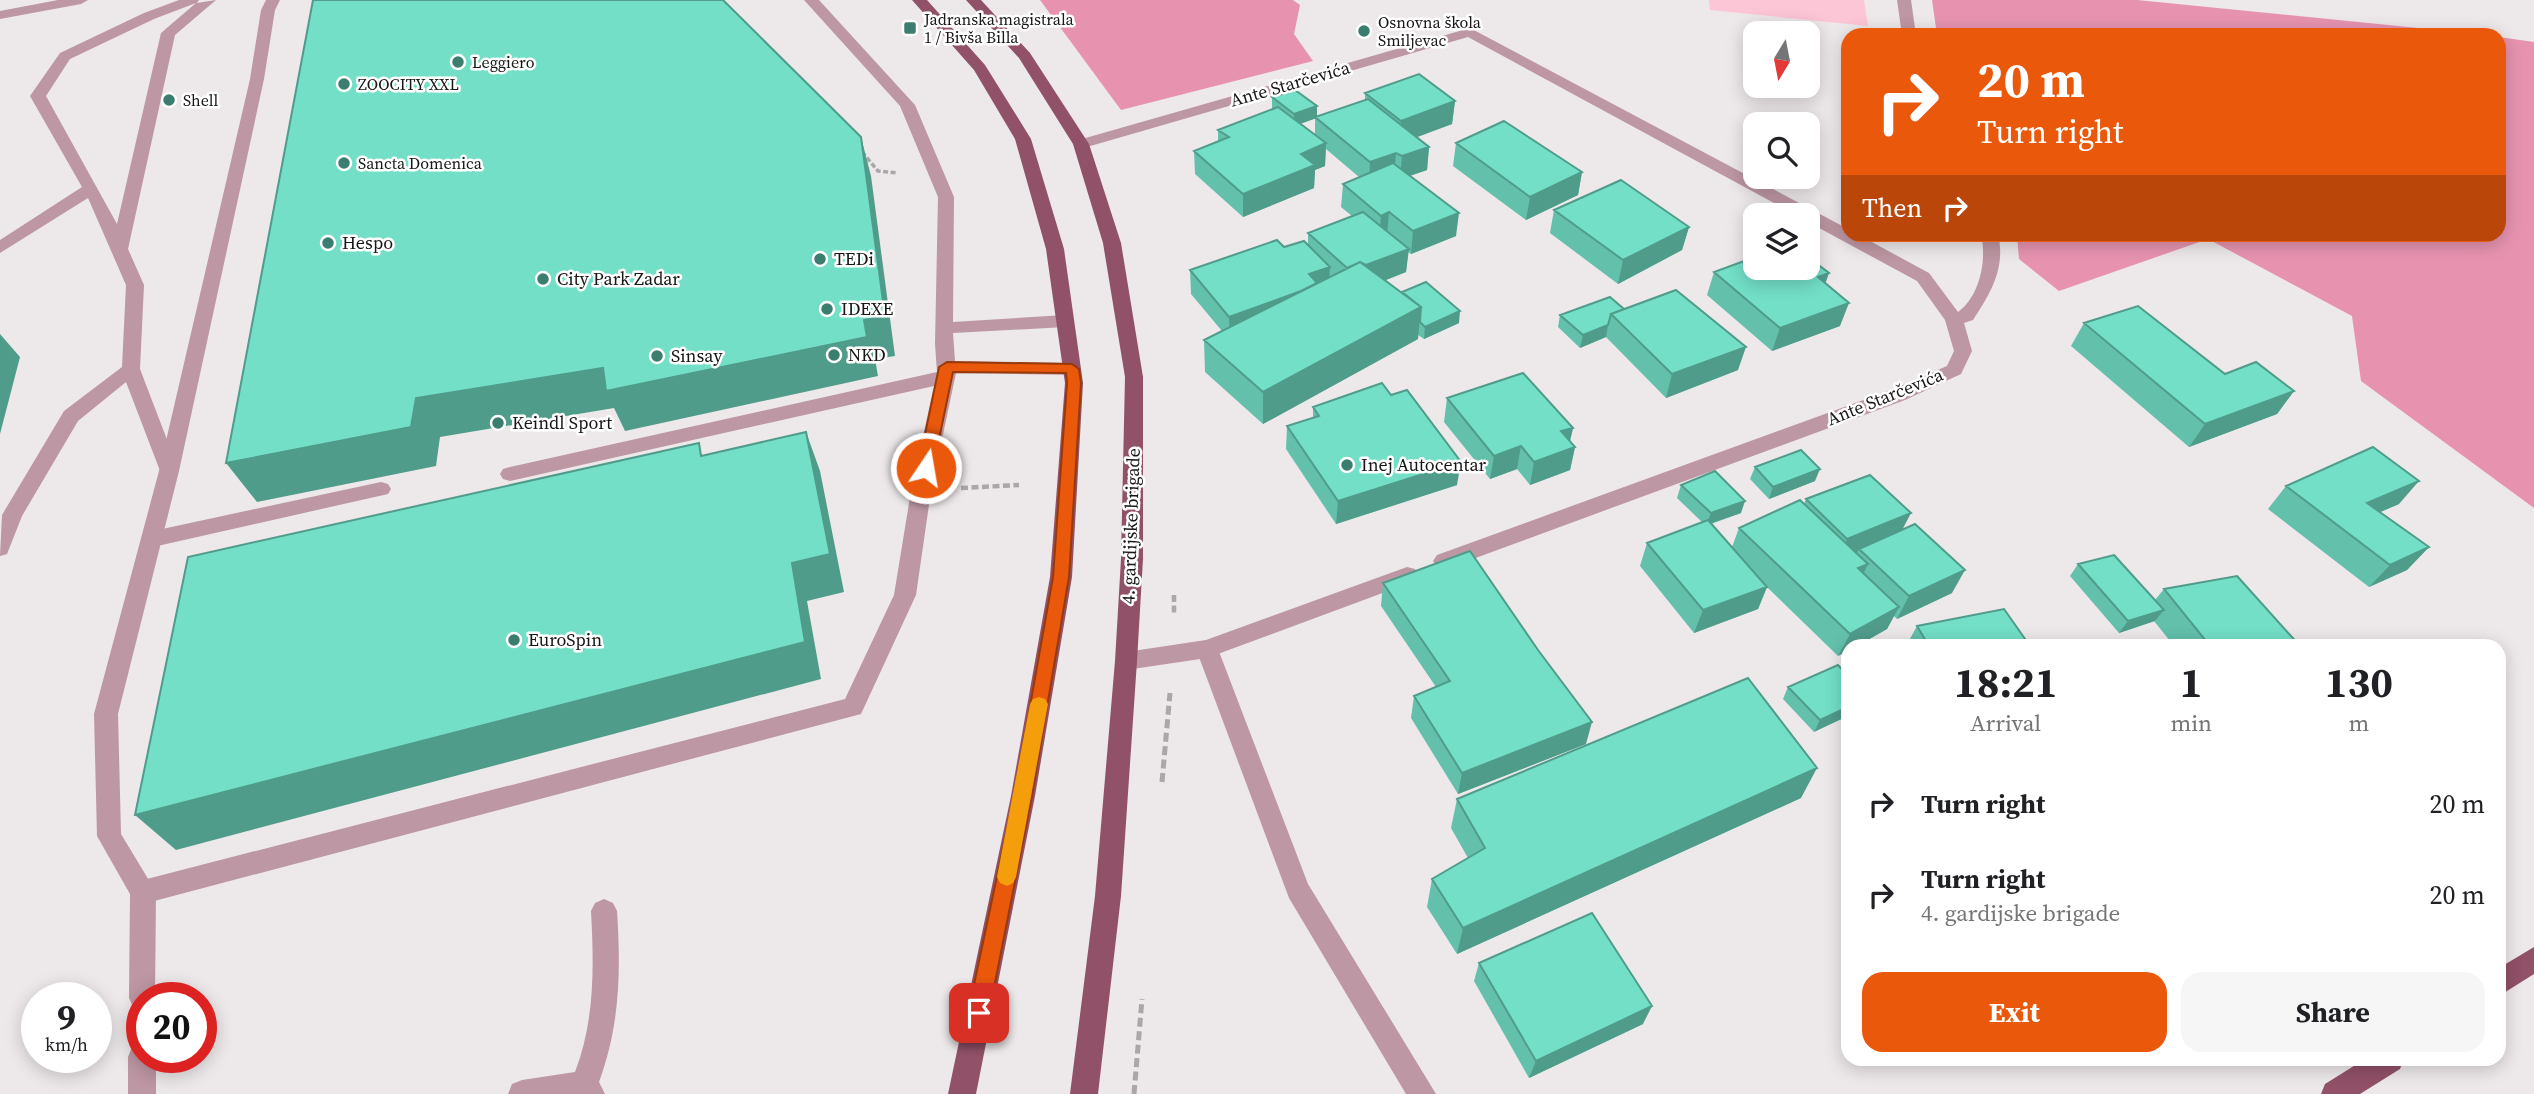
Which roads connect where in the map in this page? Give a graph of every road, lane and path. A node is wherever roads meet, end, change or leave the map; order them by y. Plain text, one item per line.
1 (81, 0) edge
2 (192, 0) edge
3 (209, 0) edge
4 (273, 0) edge
5 (811, 0) edge
6 (919, 0) edge
7 (973, 0) edge
8 (1904, 0) edge
9 (0, 15) edge
10 (1908, 28) edge
11 (1081, 144) junction
12 (862, 151) edge
13 (936, 172) junction
14 (90, 189) junction
15 (1841, 233) edge
16 (1858, 242) edge
17 (1992, 242) edge
18 (0, 248) edge
19 (119, 250) junction
20 (1954, 319) junction
21 (1065, 321) junction
22 (945, 328) junction
23 (131, 369) junction
24 (1072, 369) junction
25 (946, 372) junction
26 (169, 471) junction
27 (510, 474) dead end
28 (1019, 485) dead end
29 (381, 489) dead end
30 (921, 491) junction
31 (153, 539) junction
32 (0, 548) edge
33 (1207, 649) junction
34 (1126, 661) junction
35 (143, 892) junction
36 (604, 911) dead end
37 (2534, 958) edge
38 (2506, 978) edge
39 (142, 982) edge
40 (2379, 1066) edge
41 (142, 1073) edge
42 (587, 1090) edge
43 (142, 1094) edge
44 (522, 1094) edge
45 (962, 1094) edge
46 (1084, 1094) edge
47 (1422, 1094) edge
48 (2335, 1094) edge

1 - 9 street
2 - 14 street
3 - 19 street
4 - 26 street
5 - 13 street
6 - 21 main road
7 - 11 main road, 4. gardijske brigade
8 - 10 street
11 - 15 street, Ante Starčevića
11 - 34 main road, 4. gardijske brigade
12 - 13 path
13 - 22 street
14 - 18 street
14 - 19 street
16 - 20 street, Ante Starčevića
17 - 20 street
19 - 23 street
20 - 33 street, Ante Starčevića
21 - 22 street
21 - 24 main road
22 - 25 street
23 - 26 street
23 - 32 street
24 - 25 street
24 - 45 main road
25 - 27 street
25 - 30 street
26 - 31 street
28 - 30 path
29 - 31 street
30 - 35 street
31 - 35 street
33 - 34 street, Ante Starčevića
33 - 47 street
34 - 46 main road, 4. gardijske brigade
35 - 39 street
36 - 42 street
37 - 38 main road
40 - 48 main road
41 - 43 street
42 - 44 street

